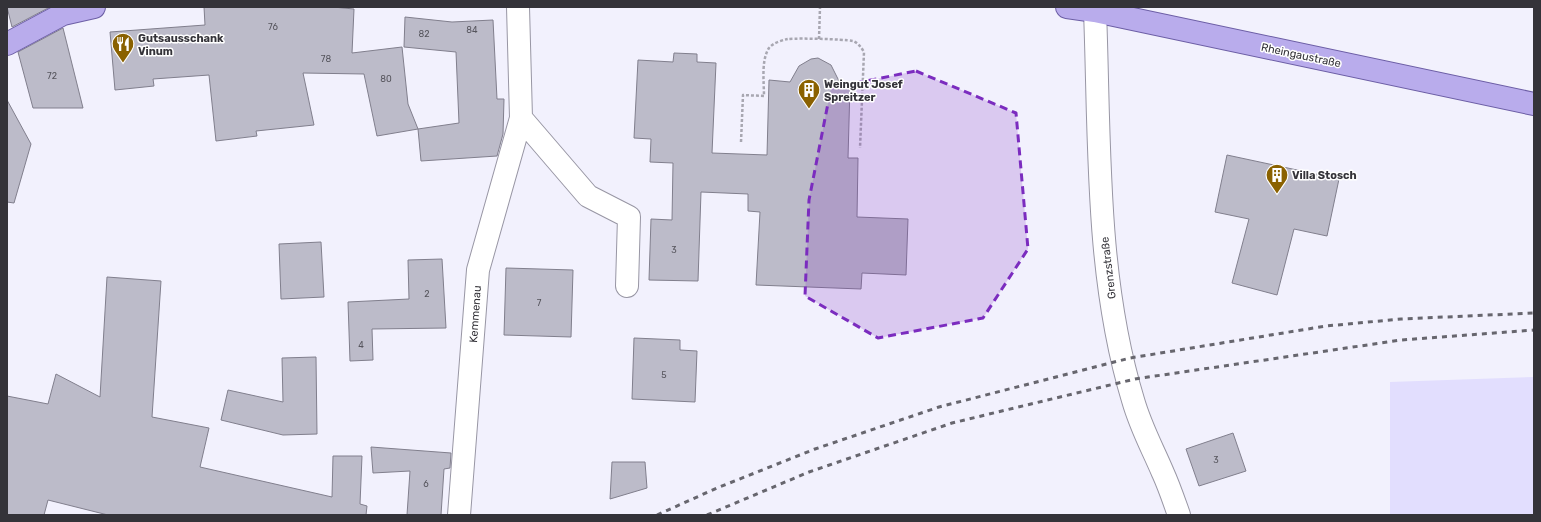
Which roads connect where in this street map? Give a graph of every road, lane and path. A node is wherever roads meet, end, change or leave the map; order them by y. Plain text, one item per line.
1 (91, 7) edge
2 (518, 7) edge
3 (820, 7) edge
4 (1067, 7) edge
5 (1095, 11) junction
6 (819, 39) junction
7 (7, 44) edge
8 (1534, 104) edge
9 (521, 118) junction
10 (741, 142) dead end
11 (860, 148) dead end
12 (628, 286) dead end
13 (459, 515) edge
14 (1179, 515) edge

1 - 7 main road
2 - 9 street, Kemmenau
3 - 6 path
4 - 5 main road, Rheingaustraße
5 - 8 main road, Rheingaustraße
5 - 14 street, Grenzstraße
6 - 10 path
6 - 11 path
9 - 12 street
9 - 13 street, Kemmenau

